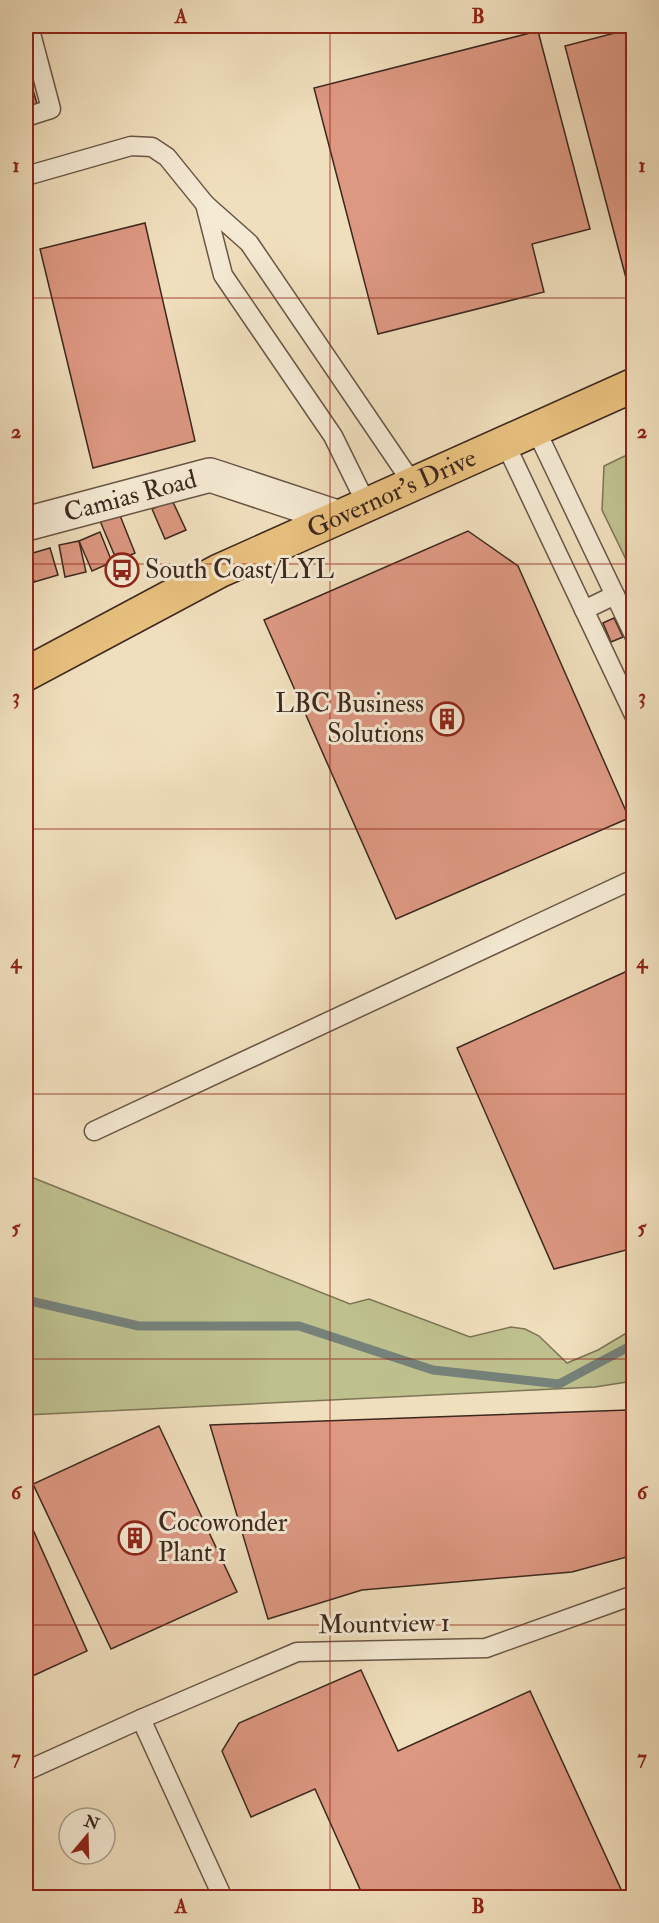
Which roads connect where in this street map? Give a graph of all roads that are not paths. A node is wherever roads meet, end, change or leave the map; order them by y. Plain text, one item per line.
1 (29, 26) edge
2 (26, 117) edge
3 (26, 176) edge
4 (205, 204) junction
5 (633, 385) edge
6 (536, 430) junction
7 (505, 443) junction
8 (412, 484) junction
9 (367, 505) junction
10 (337, 517) junction
11 (26, 524) edge
12 (615, 595) junction
13 (584, 610) junction
14 (633, 635) edge
15 (26, 674) edge
16 (633, 715) edge
17 (633, 879) edge
18 (94, 1131) dead end
19 (633, 1595) edge
20 (141, 1719) junction
21 (26, 1771) edge
22 (223, 1898) edge

1 - 2 lane
3 - 4 lane
4 - 8 lane
4 - 9 lane
5 - 6 highway, Governor's Drive
6 - 7 highway, Governor's Drive
6 - 12 lane
7 - 8 highway, Governor's Drive
7 - 13 lane
8 - 9 highway, Governor's Drive
9 - 10 highway, Governor's Drive
10 - 11 street, Camias Road
10 - 15 highway, Governor's Drive
12 - 13 lane
12 - 14 lane
13 - 16 lane
17 - 18 lane
19 - 20 lane, Mountview 1
20 - 21 lane, Mountview 1
20 - 22 lane

